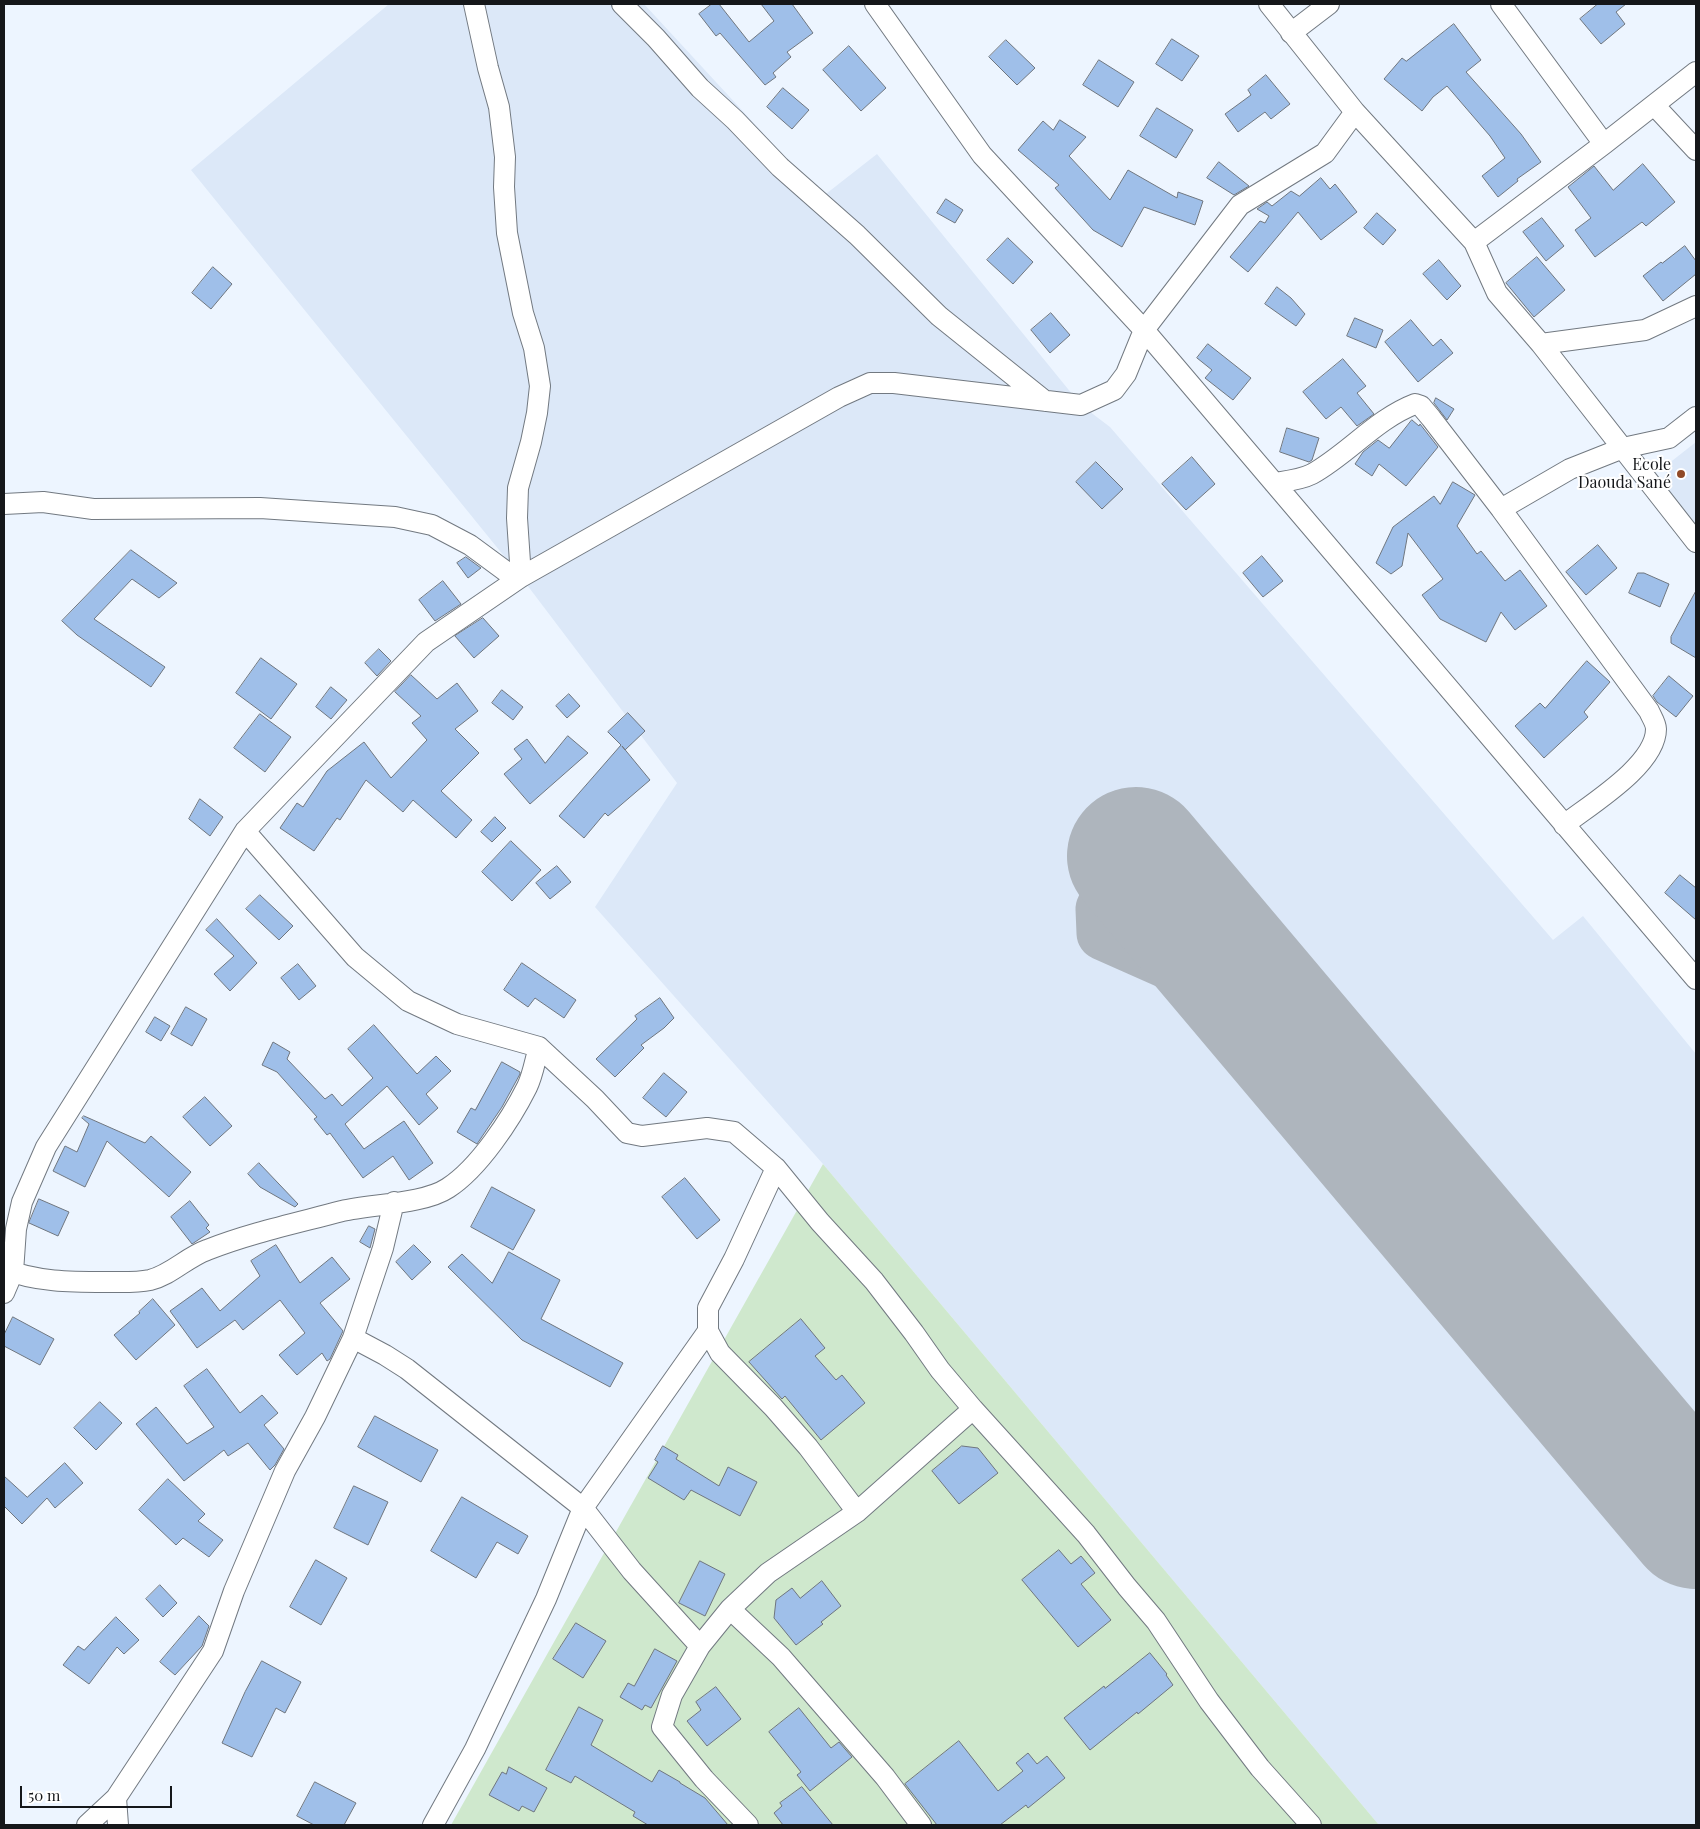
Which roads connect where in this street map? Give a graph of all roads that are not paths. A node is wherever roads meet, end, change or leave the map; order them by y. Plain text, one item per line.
1 (474, 4) edge
2 (622, 4) edge
3 (875, 4) edge
4 (1269, 4) edge
5 (1329, 4) edge
6 (1501, 4) edge
7 (1291, 33) junction
8 (1696, 72) edge
9 (1654, 105) junction
10 (1355, 112) junction
11 (1604, 144) junction
12 (1696, 150) edge
13 (1474, 242) junction
14 (1696, 306) edge
15 (1144, 330) junction
16 (1541, 344) junction
17 (1044, 401) junction
18 (1696, 417) edge
19 (1623, 448) junction
20 (1274, 483) junction
21 (4, 504) edge
22 (1501, 509) junction
23 (1696, 542) edge
24 (521, 577) junction
25 (1564, 824) junction
26 (245, 830) junction
27 (1696, 979) edge
28 (539, 1047) junction
29 (776, 1168) junction
30 (394, 1202) junction
31 (8, 1271) edge
32 (4, 1293) edge
33 (708, 1331) junction
34 (353, 1338) junction
35 (973, 1409) junction
36 (583, 1508) junction
37 (857, 1512) junction
38 (730, 1609) junction
39 (700, 1646) junction
40 (116, 1798) junction
41 (87, 1825) edge
42 (118, 1825) edge
43 (433, 1825) edge
44 (748, 1825) edge
45 (921, 1825) edge
46 (1311, 1825) edge

1 - 24 street
2 - 17 street
3 - 15 street
4 - 7 street
5 - 7 street
6 - 11 street
7 - 10 street
8 - 9 street
9 - 11 street
9 - 12 street
10 - 13 street
10 - 15 street
11 - 13 street
13 - 16 street
14 - 16 street
15 - 17 street
15 - 20 street
16 - 19 street
17 - 24 street
18 - 19 street
19 - 22 street
19 - 23 street
20 - 22 street
20 - 25 street
21 - 24 street
22 - 25 street
24 - 26 street
25 - 27 street
26 - 28 street
26 - 31 street
28 - 29 street
28 - 30 street
29 - 33 street
29 - 35 street
30 - 31 street
30 - 34 street
31 - 32 street
33 - 36 street
33 - 37 street
34 - 36 street
34 - 40 street
35 - 37 street
35 - 46 street
36 - 39 street
36 - 43 street
37 - 38 street
38 - 39 street
38 - 45 street
39 - 44 street
40 - 41 street
40 - 42 street

